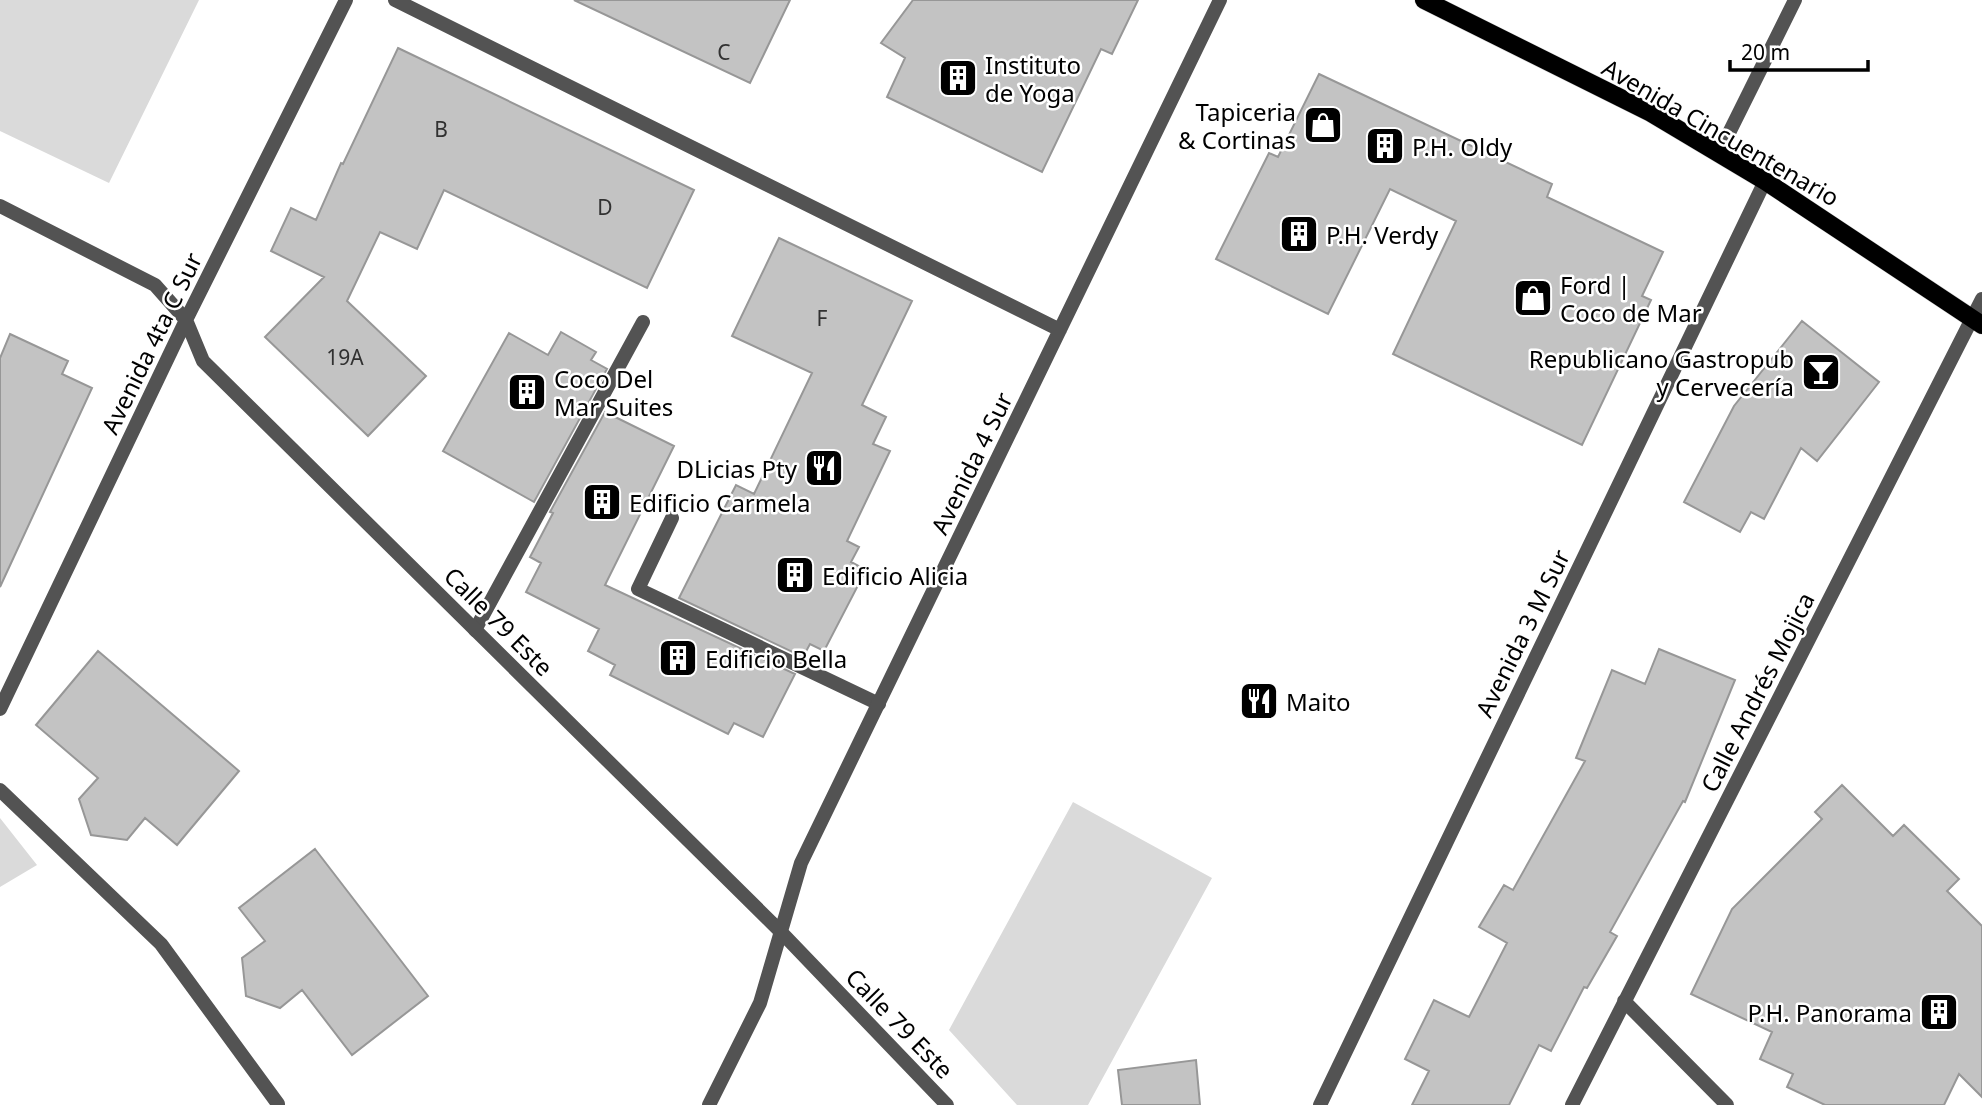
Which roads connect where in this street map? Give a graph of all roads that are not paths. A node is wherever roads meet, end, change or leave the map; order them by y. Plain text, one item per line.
1 (346, 0) edge
2 (395, 0) edge
3 (1220, 0) edge
4 (1424, 0) edge
5 (1795, 0) edge
6 (1719, 153) junction
7 (1765, 181) junction
8 (0, 206) edge
9 (1982, 299) edge
10 (186, 320) junction
11 (1978, 321) edge
12 (643, 322) dead end
13 (1060, 330) junction
14 (672, 518) dead end
15 (474, 629) junction
16 (879, 704) junction
17 (0, 709) edge
18 (0, 790) edge
19 (781, 932) junction
20 (1625, 1002) junction
21 (278, 1104) edge
22 (709, 1105) edge
23 (947, 1105) edge
24 (1320, 1105) edge
25 (1572, 1105) edge
26 (1727, 1105) edge

1 - 10 street, Avenida 4ta C Sur
2 - 13 street
3 - 13 street, Avenida 4 Sur
4 - 6 main road, Avenida Cincuentenario
5 - 6 street
6 - 7 main road, Avenida Cincuentenario
7 - 11 main road, Avenida Cincuentenario
7 - 24 street, Avenida 3 M Sur
8 - 10 street, Calle 79 Este
9 - 11 street, Calle Andrés Mojica
10 - 15 street, Calle 79 Este
10 - 17 street, Avenida 4ta C Sur
11 - 20 street, Calle Andrés Mojica
12 - 15 street
13 - 16 street, Avenida 4 Sur
14 - 16 street
15 - 19 street, Calle 79 Este
16 - 19 street, Avenida 4 Sur
18 - 21 street
19 - 22 street, Avenida 4 Sur
19 - 23 street, Calle 79 Este
20 - 25 street, Calle Andrés Mojica
20 - 26 street

